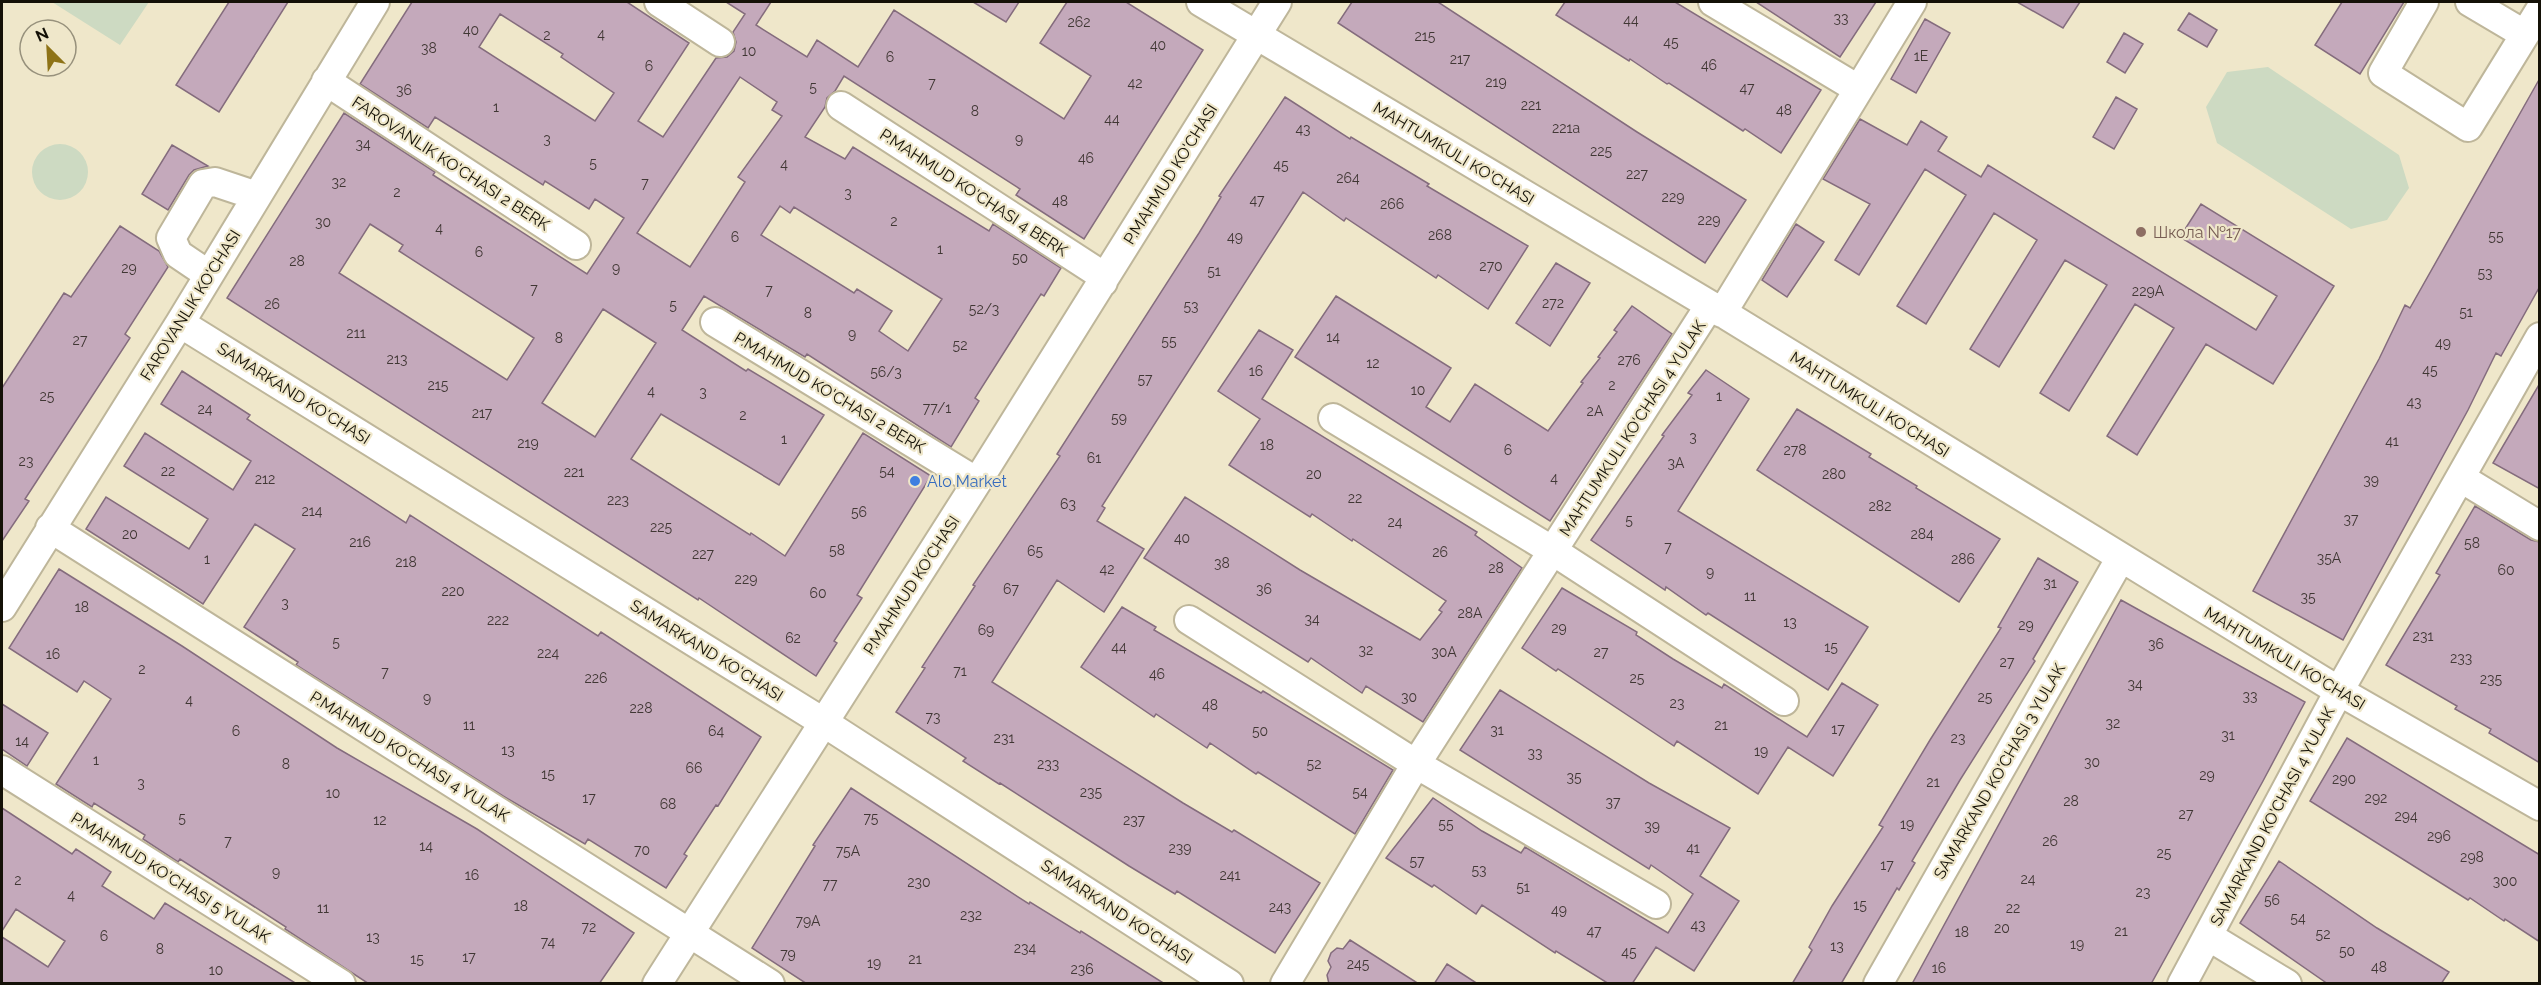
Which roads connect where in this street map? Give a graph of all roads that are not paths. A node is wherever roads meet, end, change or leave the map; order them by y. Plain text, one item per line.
1 (375, 2) edge
2 (659, 2) edge
3 (1202, 2) edge
4 (1277, 2) edge
5 (1713, 2) edge
6 (1912, 2) edge
7 (2424, 2) edge
8 (2470, 2) edge
9 (2540, 10) edge
10 (2524, 34) junction
11 (1256, 35) junction
12 (720, 42) dead end
13 (326, 81) junction
14 (1858, 89) junction
15 (841, 106) dead end
16 (257, 196) junction
17 (576, 245) dead end
18 (209, 275) junction
19 (1103, 282) junction
20 (1716, 309) junction
21 (715, 322) dead end
22 (180, 323) junction
23 (2540, 337) edge
24 (1333, 418) dead end
25 (2461, 478) junction
26 (977, 482) junction
27 (2540, 526) edge
28 (50, 528) junction
29 (1553, 551) junction
30 (2120, 559) junction
31 (2, 606) edge
32 (1190, 621) dead end
33 (2339, 691) junction
34 (1784, 701) dead end
35 (823, 722) junction
36 (1416, 764) junction
37 (2, 770) edge
38 (2540, 806) edge
39 (1656, 904) dead end
40 (687, 933) junction
41 (2208, 936) junction
42 (341, 984) edge
43 (657, 984) edge
44 (770, 984) edge
45 (1229, 984) edge
46 (1285, 984) edge
47 (1878, 984) edge
48 (2182, 984) edge
49 (2287, 984) edge

1 - 13 street, FAROVANLIK KO'CHASI
2 - 12 street
3 - 11 street, MAHTUMKULI KO'CHASI
4 - 11 street, P.MAHMUD KO'CHASI
5 - 14 street
6 - 14 street, MAHTUMKULI KO'CHASI 4 YULAK
7 - 10 street
8 - 10 street
9 - 10 street
11 - 19 street, P.MAHMUD KO'CHASI
11 - 20 street, MAHTUMKULI KO'CHASI
13 - 16 street, FAROVANLIK KO'CHASI
13 - 17 street, FAROVANLIK KO'CHASI 2 BERK
14 - 20 street, MAHTUMKULI KO'CHASI 4 YULAK
15 - 19 street, P.MAHMUD KO'CHASI 4 BERK
16 - 18 street, FAROVANLIK KO'CHASI
16 - 18 street
18 - 22 street, FAROVANLIK KO'CHASI
19 - 26 street, P.MAHMUD KO'CHASI
20 - 29 street, MAHTUMKULI KO'CHASI 4 YULAK
20 - 30 street, MAHTUMKULI KO'CHASI
21 - 26 street, P.MAHMUD KO'CHASI 2 BERK
22 - 28 street, FAROVANLIK KO'CHASI
22 - 35 street, SAMARKAND KO'CHASI
23 - 25 street, SAMARKAND KO'CHASI 4 YULAK
24 - 29 street, MAHTUMKULI KO'CHASI 4 YULAK
25 - 27 street
25 - 33 street, SAMARKAND KO'CHASI 4 YULAK
26 - 35 street, P.MAHMUD KO'CHASI
28 - 31 street, FAROVANLIK KO'CHASI
28 - 40 street, P.MAHMUD KO'CHASI 4 YULAK
29 - 34 street, MAHTUMKULI KO'CHASI 4 YULAK
29 - 36 street, MAHTUMKULI KO'CHASI 4 YULAK
30 - 33 street, MAHTUMKULI KO'CHASI
30 - 47 street, SAMARKAND KO'CHASI 3 YULAK
32 - 36 street
33 - 38 street, MAHTUMKULI KO'CHASI
33 - 41 street, SAMARKAND KO'CHASI 4 YULAK
35 - 40 street, P.MAHMUD KO'CHASI
35 - 45 street, SAMARKAND KO'CHASI
36 - 39 street
36 - 46 street, MAHTUMKULI KO'CHASI 4 YULAK
37 - 42 street, P.MAHMUD KO'CHASI 5 YULAK
40 - 43 street, P.MAHMUD KO'CHASI
40 - 44 street, P.MAHMUD KO'CHASI 4 YULAK
41 - 48 street, SAMARKAND KO'CHASI 4 YULAK
41 - 49 street, SAMARKAND KO'CHASI 4 YULAK

